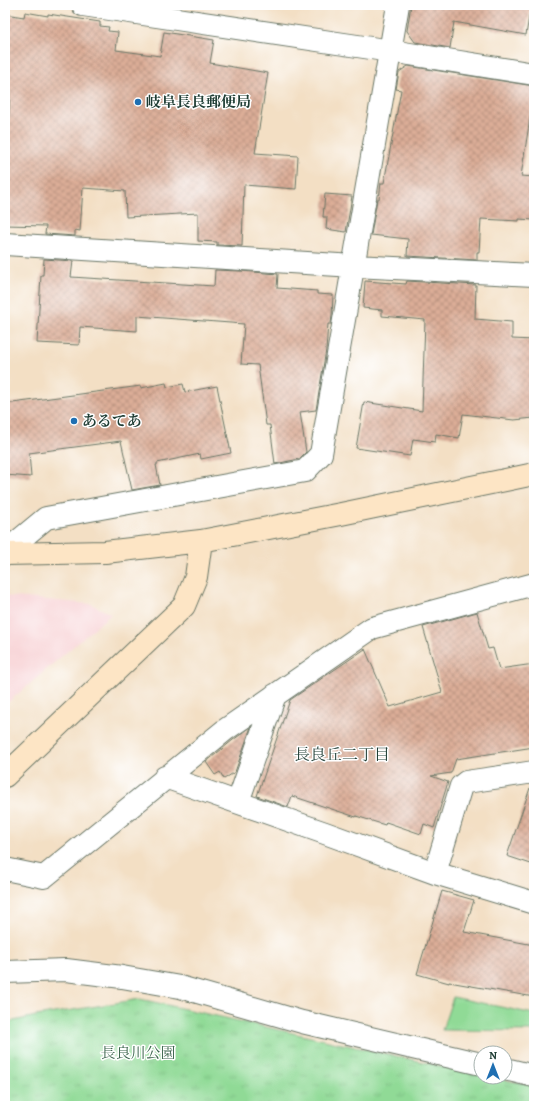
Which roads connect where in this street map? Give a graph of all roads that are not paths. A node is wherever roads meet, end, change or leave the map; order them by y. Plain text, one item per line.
1 (83, 5) edge
2 (398, 5) edge
3 (391, 51) junction
4 (534, 74) edge
5 (5, 244) edge
6 (354, 266) junction
7 (534, 276) edge
8 (534, 474) edge
9 (201, 541) junction
10 (5, 553) edge
11 (534, 584) edge
12 (275, 695) junction
13 (534, 772) edge
14 (5, 776) edge
15 (166, 777) junction
16 (238, 802) junction
17 (5, 869) edge
18 (435, 873) junction
19 (534, 903) edge
20 (5, 972) edge
21 (473, 1062) edge
22 (513, 1071) edge
23 (534, 1076) edge

1 - 3 street
2 - 3 street
3 - 4 street
3 - 6 street
5 - 6 street
6 - 7 street
6 - 10 street
8 - 9 street
9 - 10 street
9 - 14 street
11 - 12 street
12 - 15 street
12 - 16 street
13 - 18 street
15 - 16 street
15 - 17 street
16 - 18 street
18 - 19 street
20 - 21 street
22 - 23 street

